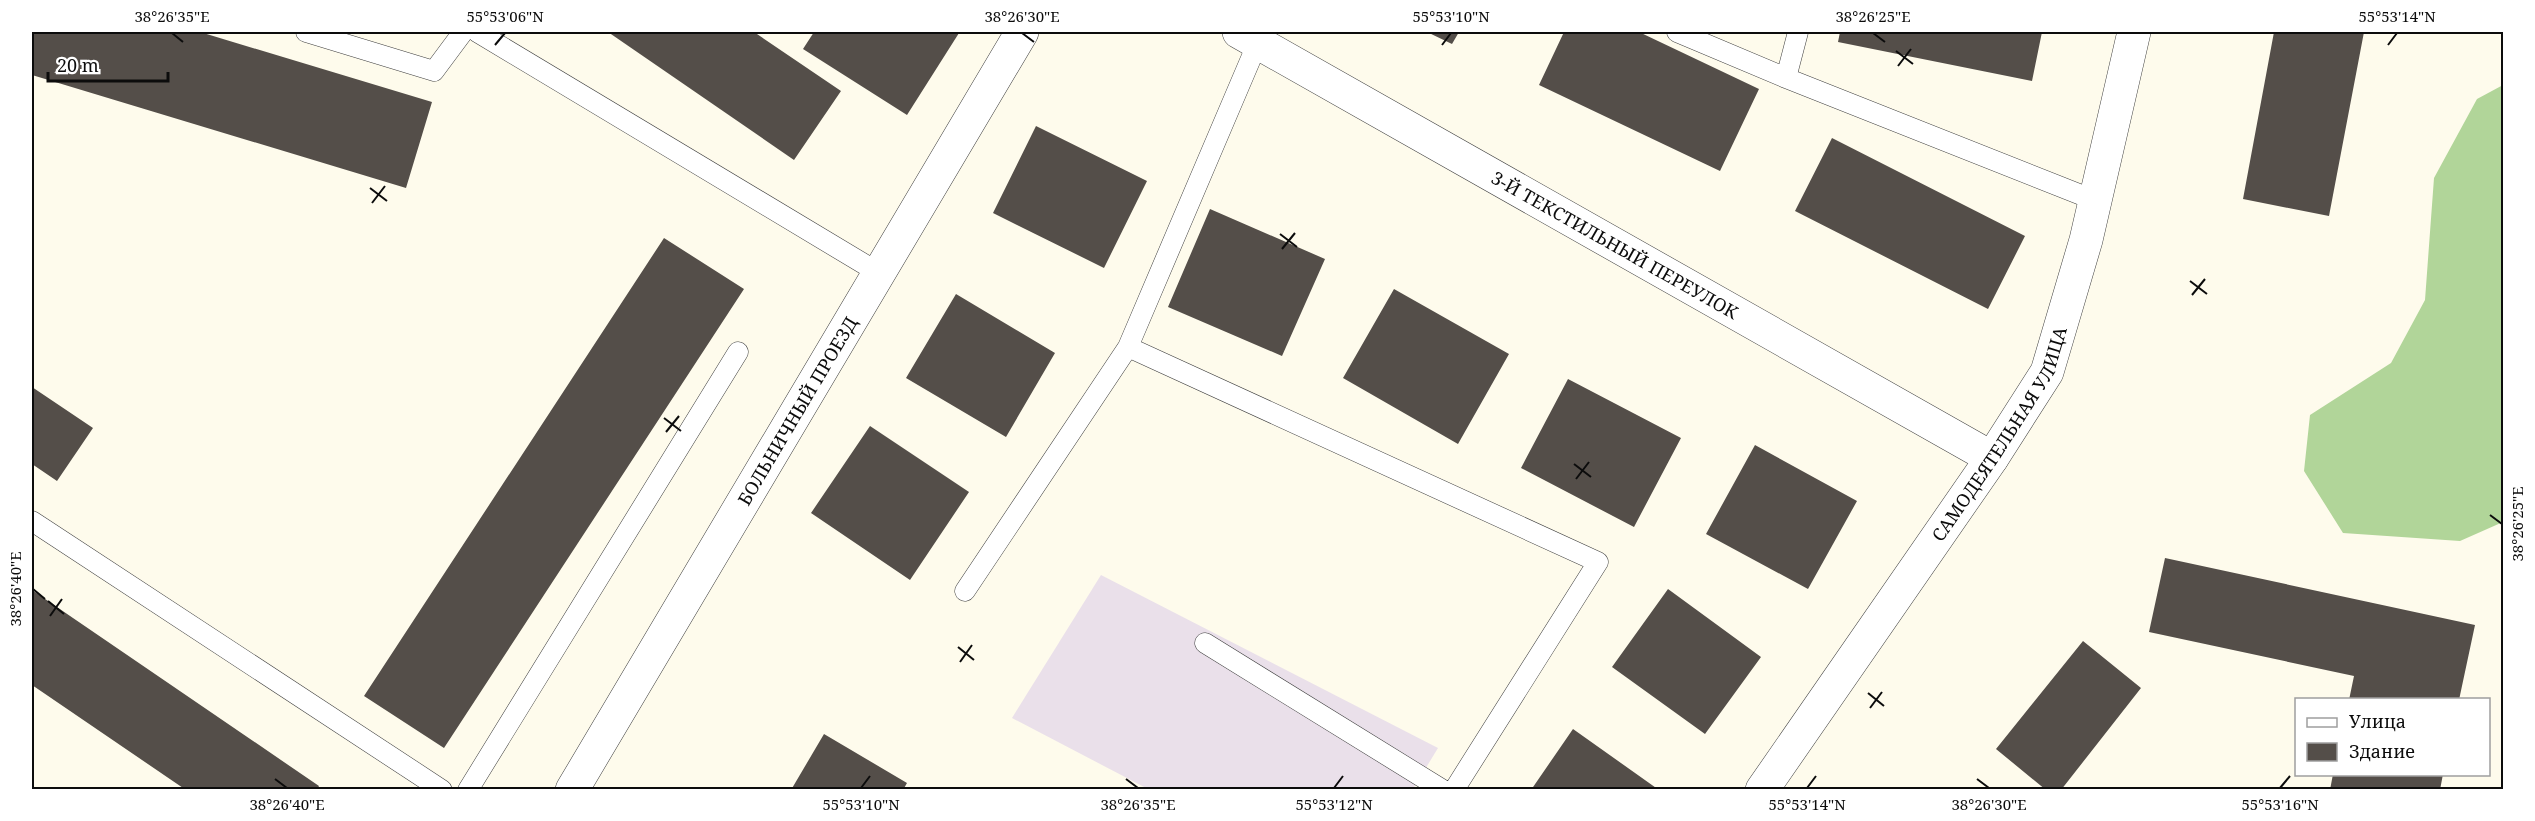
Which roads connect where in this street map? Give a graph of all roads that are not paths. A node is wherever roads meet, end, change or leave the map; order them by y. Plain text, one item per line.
1 (306, 32) edge
2 (463, 32) edge
3 (477, 32) edge
4 (1022, 32) edge
5 (1677, 32) edge
6 (1798, 32) edge
7 (2134, 32) edge
8 (1249, 37) edge
9 (1786, 78) junction
10 (2094, 200) junction
11 (879, 273) junction
12 (1128, 347) junction
13 (738, 352) dead end
14 (1992, 458) junction
15 (32, 521) edge
16 (965, 591) dead end
17 (1204, 643) dead end
18 (442, 789) edge
19 (468, 789) edge
20 (572, 789) edge
21 (1443, 789) edge
22 (1454, 789) edge
23 (1762, 789) edge

1 - 2 lane
3 - 11 lane
4 - 11 street, БОЛЬНИЧНЫЙ ПРОЕЗД
5 - 9 lane
6 - 9 lane
7 - 10 street, САМОДЕЯТЕЛЬНАЯ УЛИЦА
8 - 12 lane
8 - 14 street, 3-Й ТЕКСТИЛЬНЫЙ ПЕРЕУЛОК
9 - 10 lane
10 - 14 street, САМОДЕЯТЕЛЬНАЯ УЛИЦА
11 - 20 street, БОЛЬНИЧНЫЙ ПРОЕЗД
12 - 16 lane
12 - 22 lane
13 - 19 lane
14 - 23 street, САМОДЕЯТЕЛЬНАЯ УЛИЦА
15 - 18 lane
17 - 21 lane

